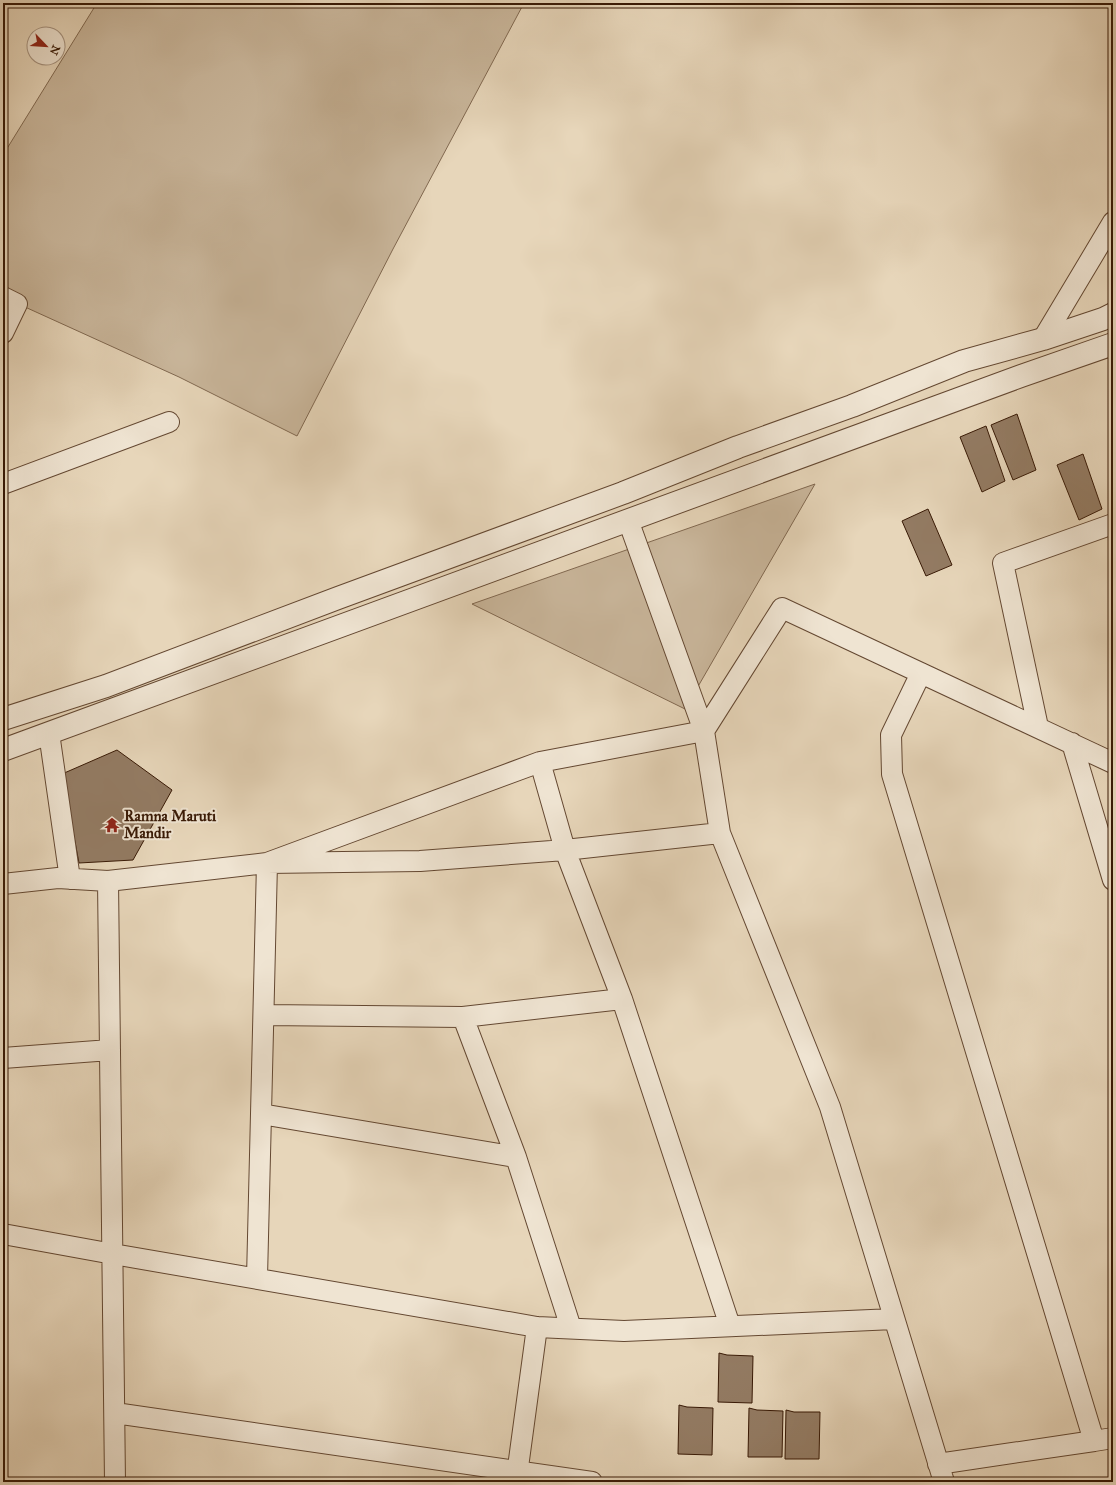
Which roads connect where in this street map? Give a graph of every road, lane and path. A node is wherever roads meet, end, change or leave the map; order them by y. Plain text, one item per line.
1 (1113, 222) edge
2 (3, 298) edge
3 (1113, 314) edge
4 (3, 333) edge
5 (1043, 339) junction
6 (1113, 344) edge
7 (169, 422) dead end
8 (3, 484) edge
9 (628, 520) junction
10 (1113, 524) edge
11 (921, 672) junction
12 (3, 719) edge
13 (1038, 727) junction
14 (704, 731) junction
15 (49, 733) junction
16 (1072, 743) junction
17 (3, 750) edge
18 (540, 762) junction
19 (1113, 763) edge
20 (720, 833) junction
21 (565, 850) junction
22 (267, 863) junction
23 (70, 879) junction
24 (1113, 880) edge
25 (108, 881) junction
26 (3, 884) edge
27 (622, 999) junction
28 (264, 1015) junction
29 (463, 1017) junction
30 (110, 1050) junction
31 (3, 1058) edge
32 (260, 1114) junction
33 (516, 1157) junction
34 (3, 1234) edge
35 (113, 1254) junction
36 (257, 1278) junction
37 (894, 1319) junction
38 (730, 1326) junction
39 (537, 1327) junction
40 (571, 1328) junction
41 (115, 1413) junction
42 (1103, 1440) edge
43 (941, 1473) edge
44 (517, 1477) edge
45 (116, 1482) edge
46 (592, 1482) edge

1 - 5 street
2 - 4 street
3 - 5 street
5 - 12 street
6 - 9 street
7 - 8 street
9 - 14 street
9 - 15 street
10 - 13 street
11 - 13 street
11 - 14 street
11 - 42 street
13 - 16 street
14 - 18 street
14 - 20 street
15 - 17 street
15 - 23 street
16 - 19 street
16 - 24 street
18 - 21 street
18 - 22 street
20 - 21 street
20 - 37 street
21 - 22 street
21 - 27 street
22 - 25 street
22 - 28 street
23 - 25 street
23 - 26 street
25 - 30 street
27 - 29 street
27 - 38 street
28 - 29 street
28 - 32 street
29 - 33 street
30 - 31 street
30 - 35 street
32 - 33 street
32 - 36 street
33 - 40 street
34 - 35 street
35 - 36 street
35 - 41 street
36 - 39 street
37 - 38 street
37 - 43 street
38 - 40 street
39 - 40 street
39 - 44 street
41 - 44 street
41 - 45 street
42 - 43 street
44 - 46 street

